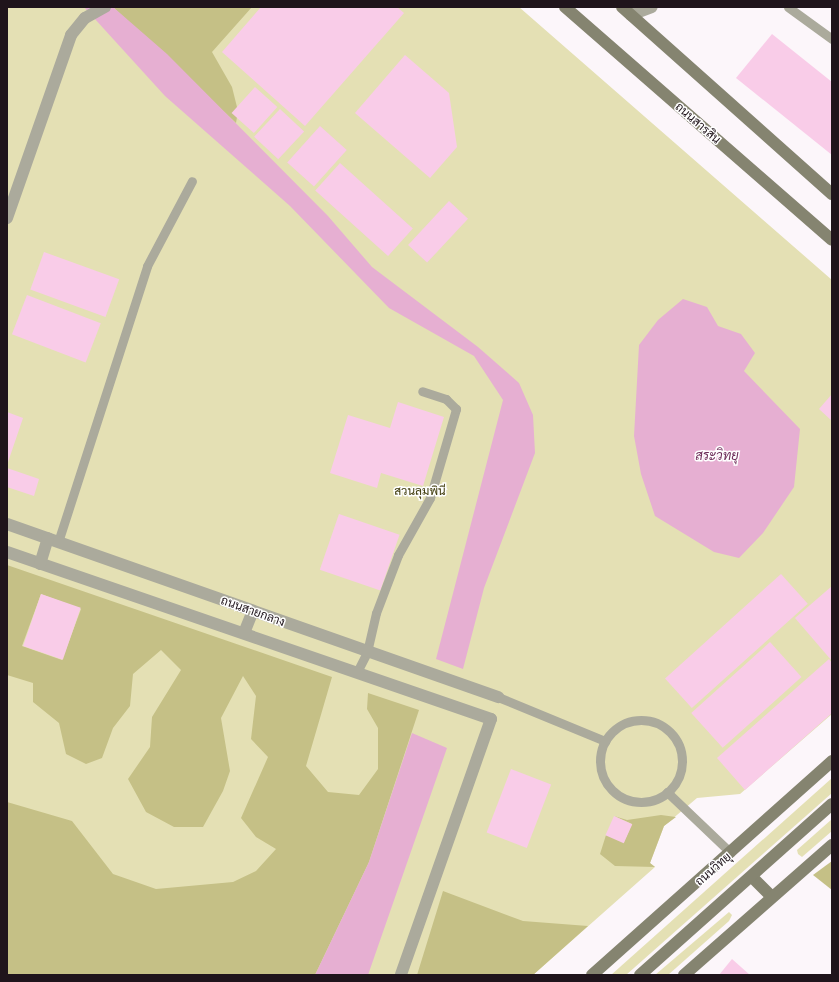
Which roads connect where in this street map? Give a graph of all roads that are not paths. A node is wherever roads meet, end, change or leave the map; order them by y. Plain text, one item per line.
1 (105, 7) edge
2 (565, 7) edge
3 (652, 7) edge
4 (788, 7) edge
5 (626, 11) edge
6 (832, 39) edge
7 (192, 181) dead end
8 (832, 194) edge
9 (7, 218) edge
10 (832, 240) edge
11 (422, 391) dead end
12 (7, 524) edge
13 (53, 540) junction
14 (7, 552) edge
15 (40, 564) junction
16 (253, 611) junction
17 (244, 633) junction
18 (367, 652) junction
19 (356, 672) junction
20 (498, 697) joint
21 (605, 741) junction
22 (832, 761) edge
23 (667, 792) junction
24 (832, 804) edge
25 (832, 845) edge
26 (731, 853) junction
27 (752, 877) junction
28 (772, 897) junction
29 (401, 975) edge
30 (592, 975) edge
31 (640, 975) edge
32 (684, 975) edge

1 - 9 street
2 - 10 main road, ถนนสารสิน
3 - 5 street
4 - 6 lane
5 - 8 main road
7 - 13 lane
11 - 18 lane
12 - 13 street, ถนนสายกลาง
13 - 15 street
13 - 16 street, ถนนสายกลาง
14 - 15 street, ถนนสายกลาง
15 - 17 street, ถนนสายกลาง
16 - 17 street
16 - 18 street, ถนนสายกลาง
17 - 19 street, ถนนสายกลาง
18 - 19 lane
18 - 20 street, ถนนสายกลาง
19 - 29 street, ถนนสายกลาง
20 - 21 lane
21 - 23 lane
21 - 23 lane
22 - 26 main road, ถนนวิทยุ
23 - 26 lane
24 - 27 main road
25 - 28 main road
26 - 30 main road, ถนนวิทยุ
27 - 28 main road
27 - 31 main road
28 - 32 main road

